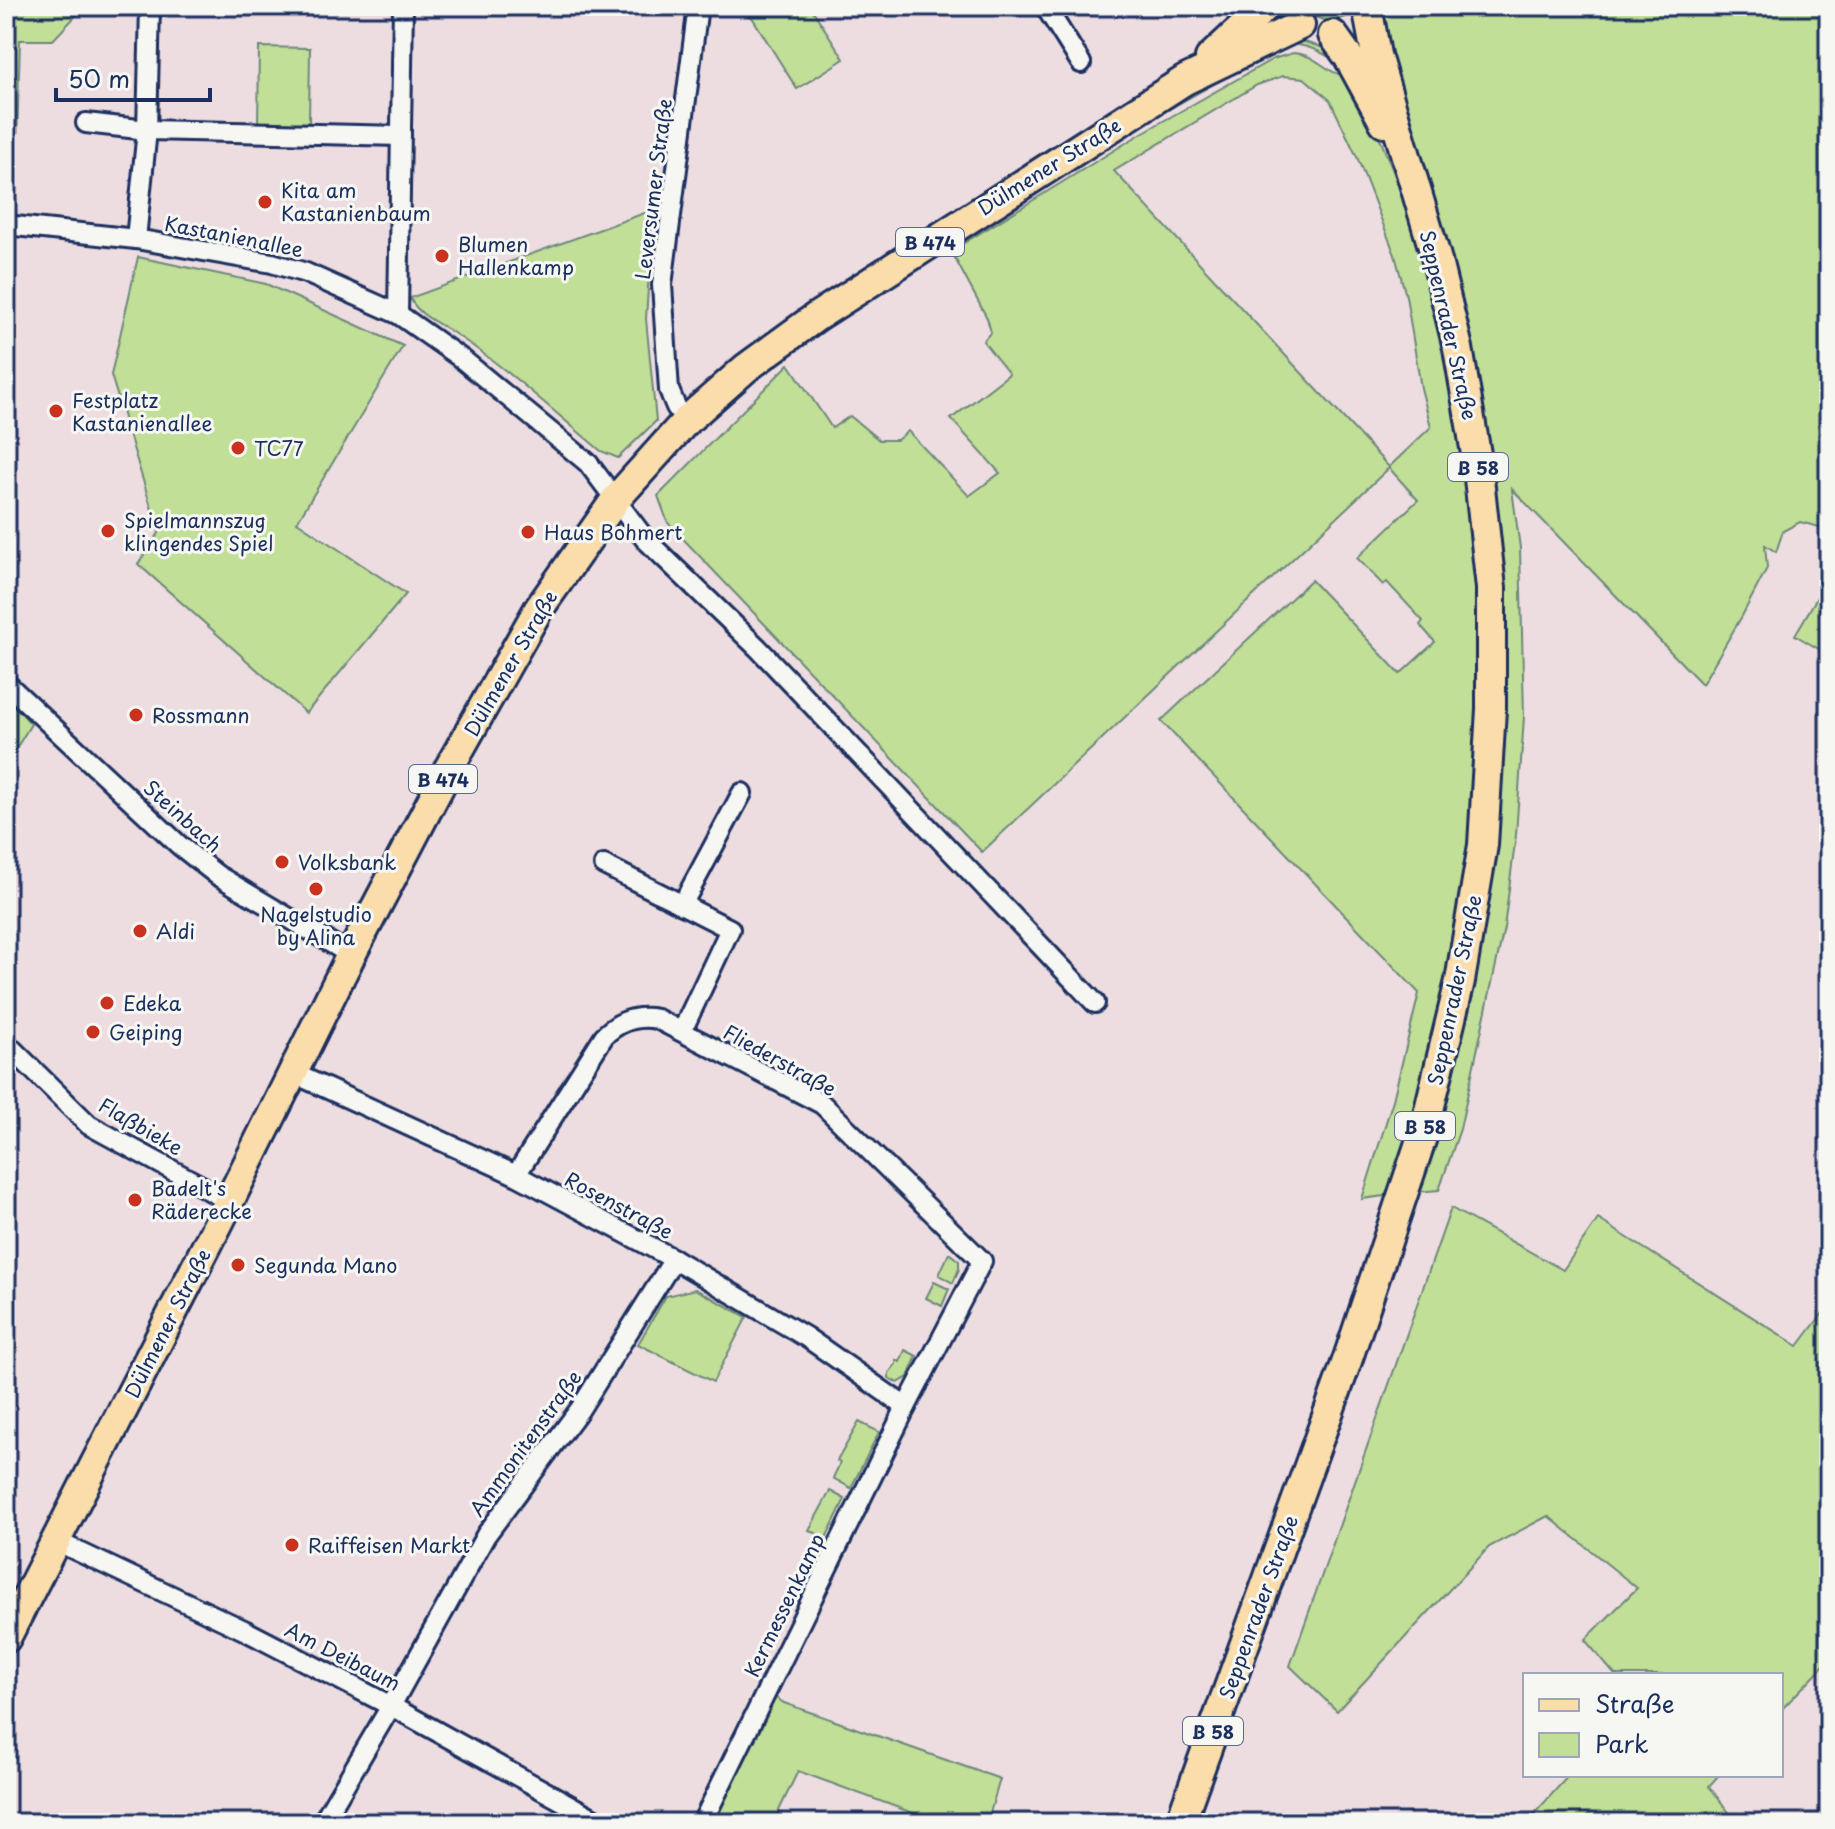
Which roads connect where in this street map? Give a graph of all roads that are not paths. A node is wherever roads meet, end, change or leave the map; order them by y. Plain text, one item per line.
1 (150, 6) edge
2 (403, 6) edge
3 (698, 6) edge
4 (1045, 6) edge
5 (1266, 6) edge
6 (1372, 11) edge
7 (1292, 15) edge
8 (1333, 35) junction
9 (1081, 63) dead end
10 (1185, 80) junction
11 (86, 123) dead end
12 (147, 130) junction
13 (401, 136) junction
14 (1411, 171) junction
15 (6, 225) edge
16 (136, 239) junction
17 (398, 314) junction
18 (686, 421) junction
19 (616, 499) junction
20 (6, 683) edge
21 (742, 793) dead end
22 (604, 865) dead end
23 (682, 905) junction
24 (351, 955) junction
25 (1095, 1003) dead end
26 (682, 1031) junction
27 (6, 1043) edge
28 (293, 1073) junction
29 (516, 1175) junction
30 (229, 1201) junction
31 (674, 1259) junction
32 (906, 1407) junction
33 (56, 1541) junction
34 (15, 1604) edge
35 (6, 1638) edge
36 (391, 1706) junction
37 (322, 1823) edge
38 (602, 1823) edge
39 (702, 1823) edge
40 (1180, 1823) edge

1 - 12 street
2 - 13 street
3 - 18 street, Leversumer Straße
4 - 9 street
5 - 10 main road, Dülmener Straße / B 474
6 - 8 main road
6 - 14 main road, Seppenrader Straße / B 58
7 - 8 main road
7 - 10 main road, Dülmener Straße / B 474
8 - 14 main road, Seppenrader Straße / B 58
10 - 18 main road, Dülmener Straße / B 474
11 - 12 street
12 - 13 street
12 - 16 street
13 - 17 street
14 - 40 main road, Seppenrader Straße / B 58
15 - 16 street, Kastanienallee
16 - 17 street, Kastanienallee
17 - 19 street, Kastanienallee
18 - 19 main road, Dülmener Straße / B 474
19 - 24 main road, Dülmener Straße / B 474
19 - 25 street, Kastanienallee
20 - 24 street, Steinbach
21 - 23 street
22 - 23 street
23 - 26 street
24 - 28 main road, Dülmener Straße / B 474
26 - 29 street, Fliederstraße
26 - 32 street, Fliederstraße
27 - 30 street, Flaßbieke
28 - 29 street, Rosenstraße
28 - 30 main road, Dülmener Straße / B 474
29 - 31 street, Rosenstraße
30 - 33 main road, Dülmener Straße / B 474
31 - 32 street, Rosenstraße
31 - 36 street, Ammonitenstraße
32 - 39 street, Kermessenkamp
33 - 34 main road, Dülmener Straße / B 474
33 - 36 street, Am Deibaum
34 - 35 main road, Dülmener Straße / B 474
36 - 37 street, Ammonitenstraße
36 - 38 street, Am Deibaum

